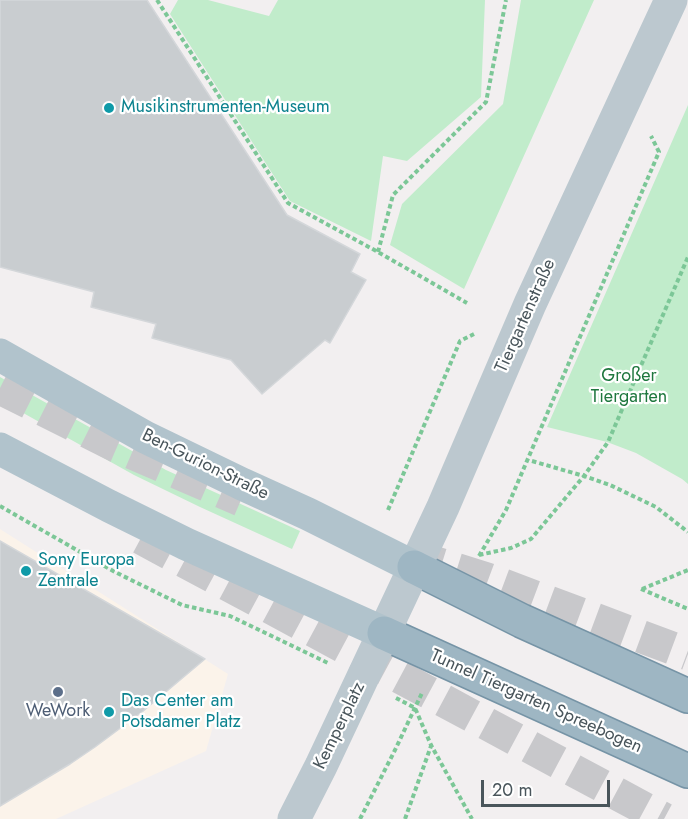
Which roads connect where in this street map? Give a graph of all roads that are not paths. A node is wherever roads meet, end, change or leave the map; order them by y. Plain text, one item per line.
1 (671, 0) edge
2 (0, 355) edge
3 (0, 449) edge
4 (414, 567) junction
5 (384, 633) junction
6 (688, 696) edge
7 (688, 771) edge
8 (294, 819) edge

1 - 4 main road, Tiergartenstraße
2 - 4 main road, Ben-Gurion-Straße
3 - 5 main road
4 - 5 main road, Tiergartenstraße
4 - 6 highway
5 - 7 highway, Tunnel Tiergarten Spreebogen
5 - 8 main road, Kemperplatz

